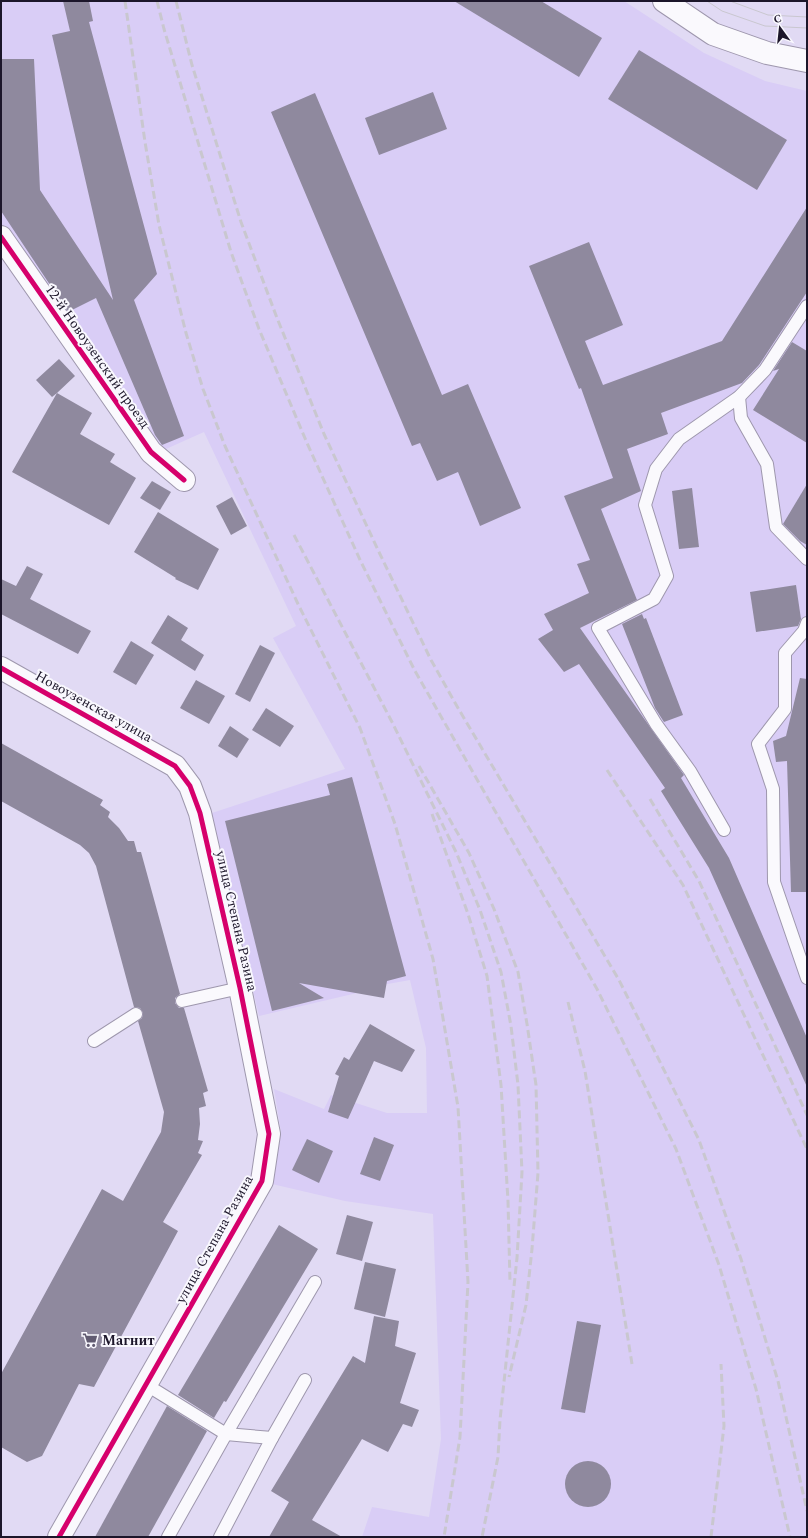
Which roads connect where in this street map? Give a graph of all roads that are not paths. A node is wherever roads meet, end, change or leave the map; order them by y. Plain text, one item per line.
1 (664, 1) edge
2 (807, 61) edge
3 (1, 237) edge
4 (805, 313) edge
5 (739, 397) junction
6 (184, 480) dead end
7 (807, 559) edge
8 (807, 623) edge
9 (1, 668) edge
10 (175, 766) joint
11 (724, 830) dead end
12 (807, 978) edge
13 (240, 988) junction
14 (182, 1001) dead end
15 (136, 1014) dead end
16 (94, 1041) dead end
17 (315, 1282) dead end
18 (305, 1380) dead end
19 (145, 1384) junction
20 (226, 1434) junction
21 (272, 1438) junction
22 (59, 1537) edge
23 (168, 1537) edge
24 (220, 1537) edge

1 - 2 street
3 - 6 street, 12-й Новоузенский проезд
4 - 5 lane
5 - 7 lane
5 - 11 lane
8 - 12 lane
9 - 10 street, Новоузенская улица
10 - 13 street, улица Степана Разина
13 - 14 lane
13 - 19 street, улица Степана Разина
15 - 16 lane
17 - 20 lane
18 - 21 lane
19 - 20 lane
19 - 22 street, улица Степана Разина
20 - 21 lane
20 - 23 lane
21 - 24 lane

